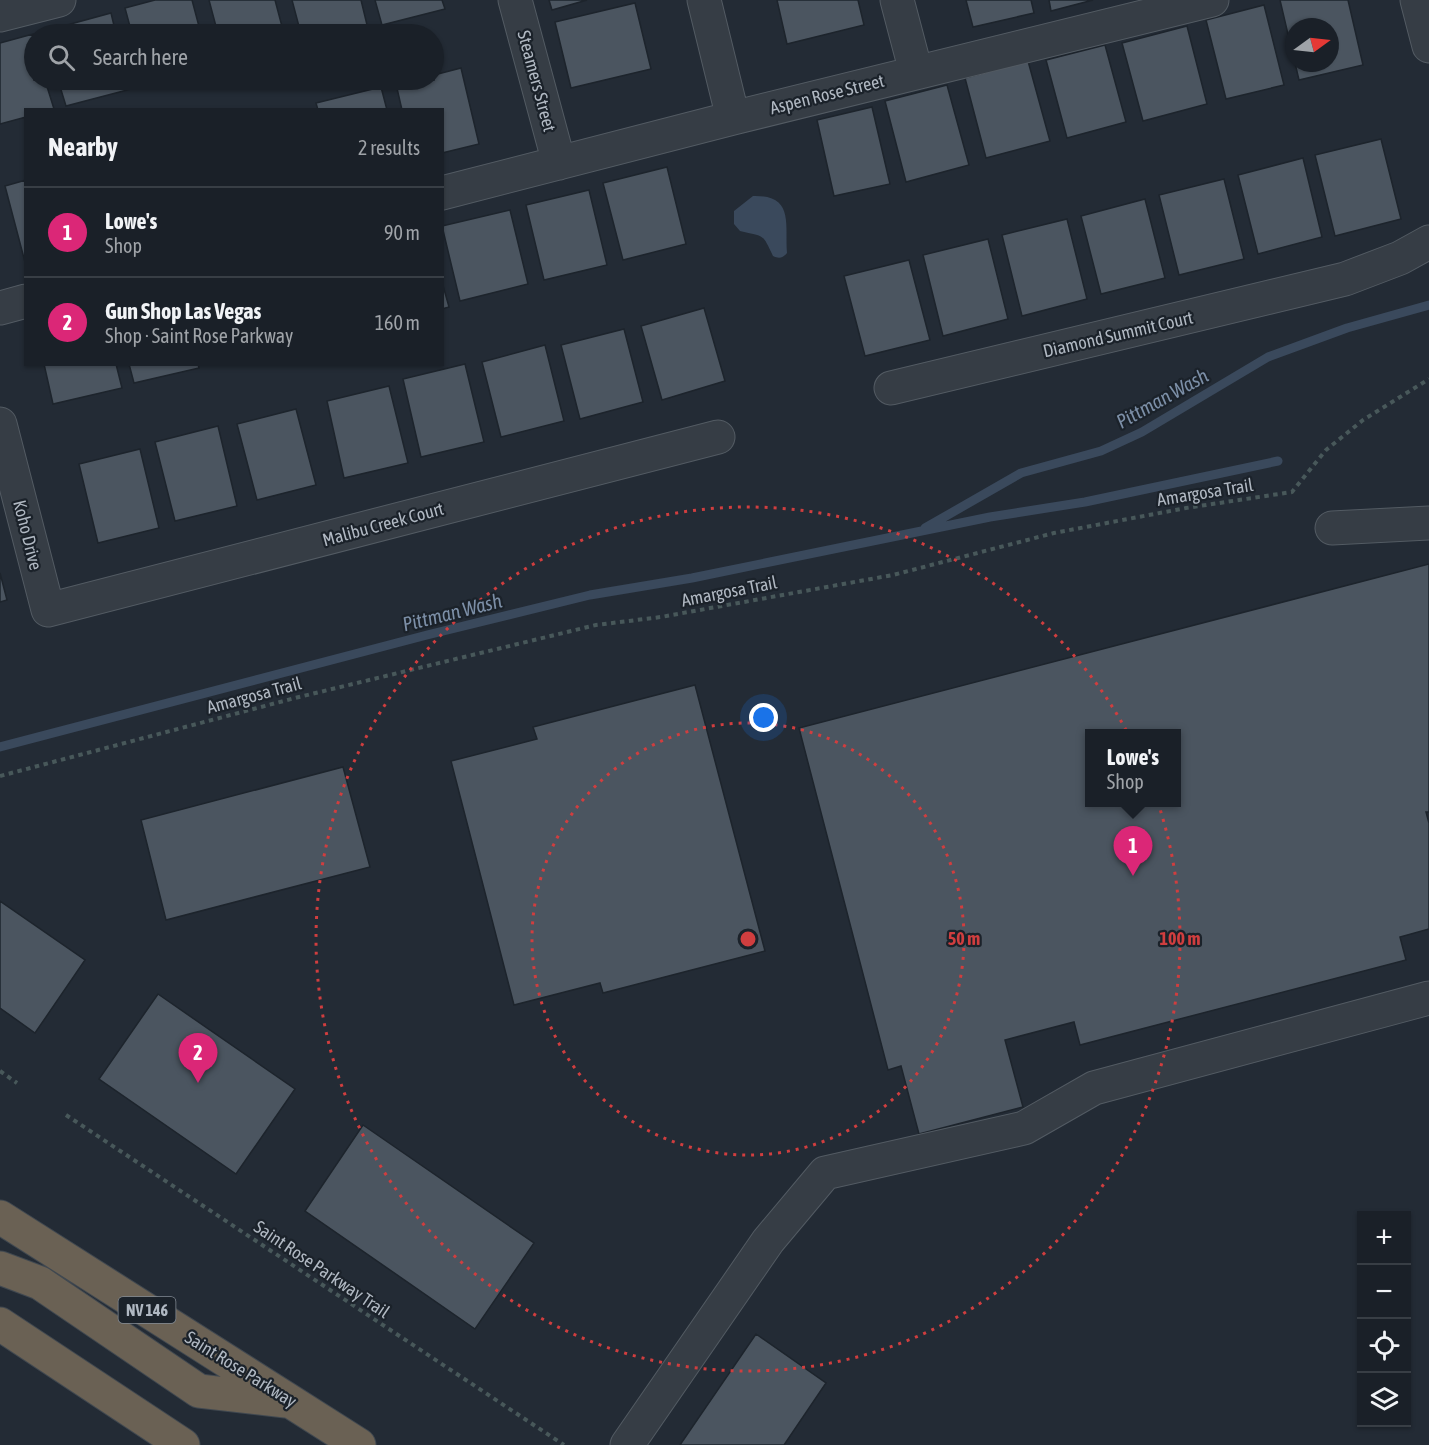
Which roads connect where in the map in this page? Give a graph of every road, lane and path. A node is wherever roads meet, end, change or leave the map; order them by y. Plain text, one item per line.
1 (59, 0) edge
2 (515, 0) edge
3 (704, 0) edge
4 (897, 0) edge
5 (1212, 0) edge
6 (1417, 0) edge
7 (0, 15) edge
8 (1429, 46) edge
9 (916, 72) junction
10 (733, 118) junction
11 (559, 163) junction
12 (444, 192) edge
13 (1429, 242) edge
14 (24, 302) edge
15 (0, 308) edge
16 (1429, 379) edge
17 (891, 388) dead end
18 (0, 424) edge
19 (718, 437) dead end
20 (1429, 523) edge
21 (1332, 528) dead end
22 (48, 610) joint
23 (0, 777) edge
24 (1429, 998) edge
25 (0, 1071) edge
26 (17, 1083) dead end
27 (66, 1116) dead end
28 (0, 1217) edge
29 (0, 1268) edge
30 (0, 1323) edge
31 (294, 1402) junction
32 (183, 1445) edge
33 (359, 1445) edge
34 (564, 1445) edge
35 (627, 1445) edge

1 - 7 street
2 - 11 street, Steamers Street
3 - 10 street
4 - 9 street
5 - 9 street, Aspen Rose Street
6 - 8 street
9 - 10 street, Aspen Rose Street
10 - 11 street, Aspen Rose Street
11 - 12 street, Aspen Rose Street
13 - 17 street, Diamond Summit Court
14 - 15 street
16 - 23 path, Amargosa Trail
18 - 22 street, Koho Drive
19 - 22 street, Malibu Creek Court
20 - 21 street
24 - 35 street
25 - 26 path
27 - 34 path, Saint Rose Parkway Trail
28 - 31 highway, Saint Rose Parkway / NV 146
29 - 31 highway
30 - 32 highway
31 - 33 highway, Saint Rose Parkway / NV 146

